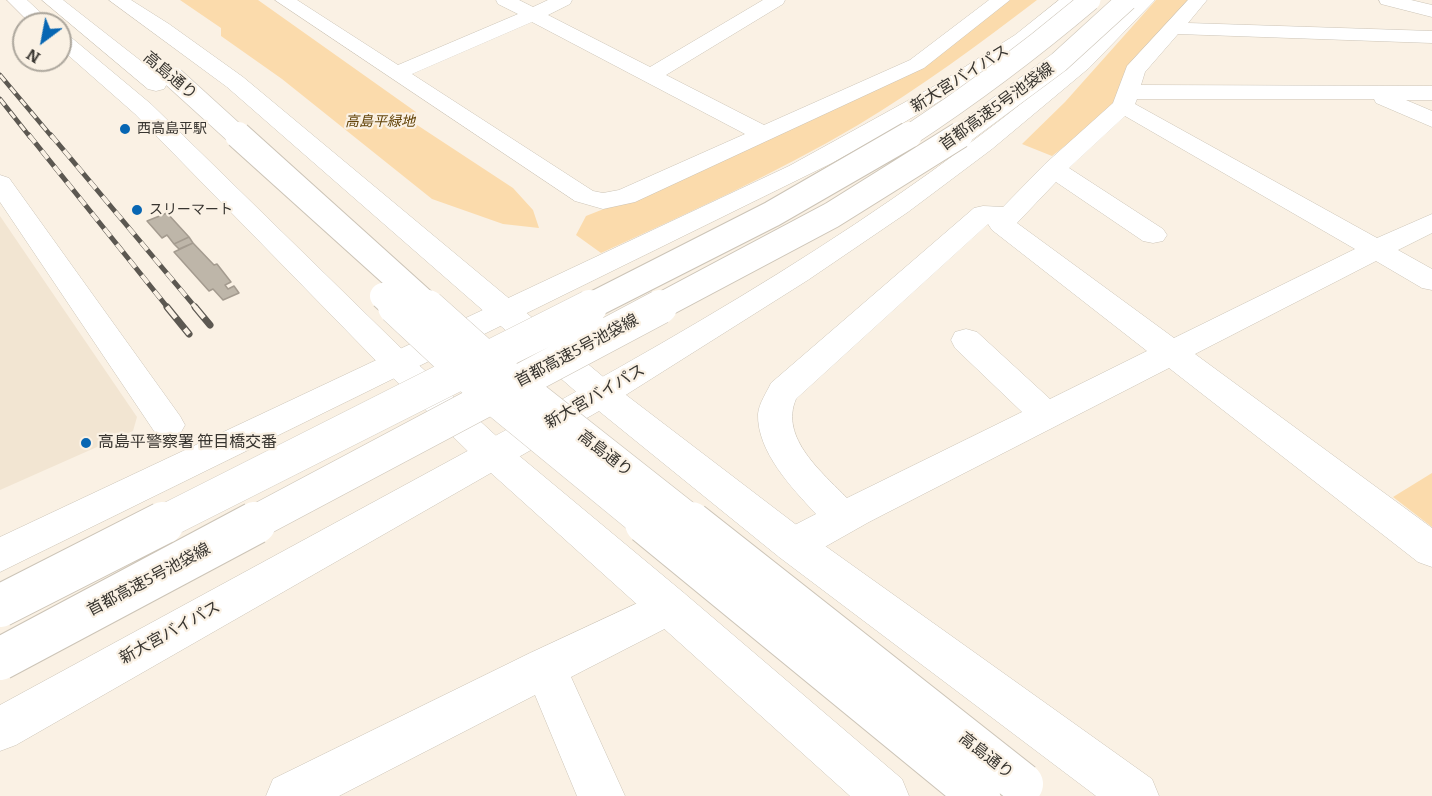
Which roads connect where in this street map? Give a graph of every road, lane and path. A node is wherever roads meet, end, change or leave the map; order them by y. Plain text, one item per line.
1 (16, 0) edge
2 (51, 0) edge
3 (78, 0) edge
4 (118, 0) edge
5 (284, 0) edge
6 (505, 0) edge
7 (563, 0) edge
8 (776, 0) edge
9 (1001, 0) edge
10 (1070, 0) edge
11 (1090, 0) edge
12 (1127, 0) edge
13 (1146, 0) edge
14 (1198, 0) edge
15 (1388, 0) edge
16 (1432, 11) edge
17 (30, 12) edge
18 (534, 15) junction
19 (1174, 28) junction
20 (1432, 37) edge
21 (72, 48) edge
22 (397, 73) junction
23 (649, 76) junction
24 (165, 81) junction
25 (1373, 93) junction
26 (1432, 93) edge
27 (1125, 99) junction
28 (1432, 120) edge
29 (763, 134) junction
30 (1054, 169) junction
31 (0, 183) edge
32 (1009, 215) junction
33 (1432, 222) edge
34 (1153, 235) dead end
35 (1376, 250) junction
36 (1432, 281) edge
37 (505, 313) junction
38 (966, 340) dead end
39 (1171, 353) junction
40 (398, 364) junction
41 (601, 394) junction
42 (1046, 416) junction
43 (168, 425) dead end
44 (493, 454) junction
45 (842, 518) junction
46 (794, 545) junction
47 (1432, 550) edge
48 (0, 555) edge
49 (0, 606) edge
50 (670, 606) junction
51 (0, 659) edge
52 (545, 667) junction
53 (0, 729) edge
54 (1030, 790) edge
55 (290, 796) edge
56 (601, 796) edge
57 (885, 796) edge
58 (979, 796) edge
59 (1135, 796) edge

1 - 17 main road
2 - 24 main road, 高島通り
3 - 24 main road, 高島通り
4 - 37 main road
5 - 22 main road
6 - 18 main road
7 - 18 main road
8 - 23 main road
9 - 29 main road
10 - 37 main road, 新大宮バイパス
11 - 49 main road, 首都高速5号池袋線, bridge
12 - 51 main road, 首都高速5号池袋線, bridge
13 - 41 main road, 新大宮バイパス
14 - 19 main road
15 - 16 main road
18 - 22 main road
18 - 23 main road
19 - 20 main road
19 - 27 main road
21 - 40 main road
22 - 29 main road
23 - 29 main road
24 - 54 main road, 高島通り, bridge
24 - 58 main road, 高島通り, bridge
25 - 26 main road
25 - 27 main road
25 - 28 main road
27 - 30 main road
27 - 35 main road
30 - 32 main road
30 - 34 main road
31 - 43 main road
32 - 39 main road
32 - 45 main road
33 - 35 main road
35 - 36 main road
35 - 39 main road
37 - 40 main road, 新大宮バイパス
37 - 41 main road
38 - 42 main road
39 - 42 main road
39 - 47 main road
40 - 44 main road
40 - 48 main road, 新大宮バイパス
41 - 44 main road, 新大宮バイパス
41 - 46 main road
42 - 45 main road
44 - 50 main road
44 - 53 main road, 新大宮バイパス
45 - 46 main road
46 - 59 main road
50 - 52 main road
50 - 57 main road
52 - 55 main road
52 - 56 main road

